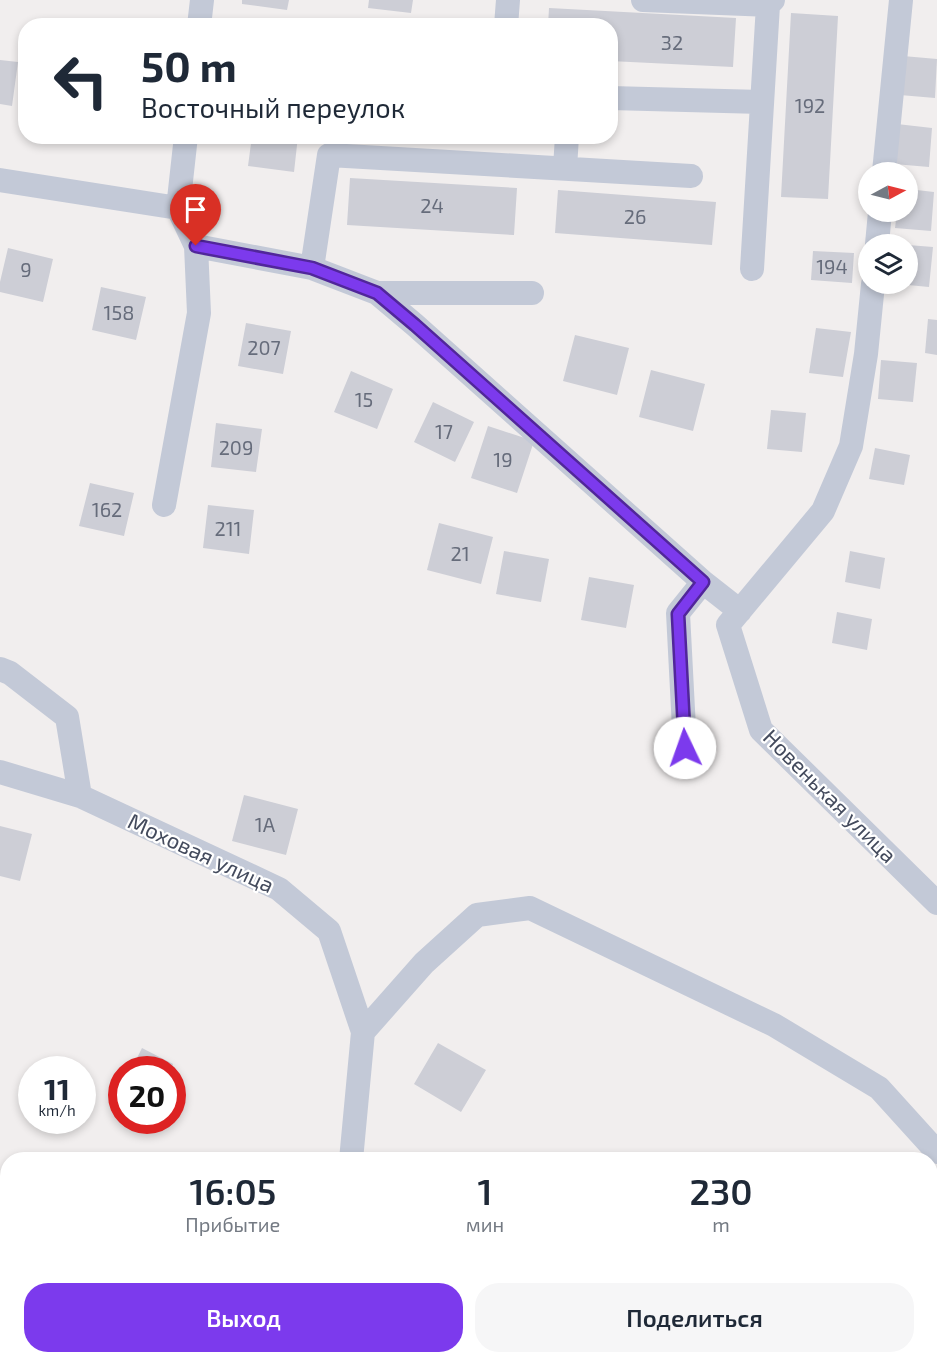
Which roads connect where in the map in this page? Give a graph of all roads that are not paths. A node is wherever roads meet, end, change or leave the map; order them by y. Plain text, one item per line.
1 (202, 0) edge
2 (508, 0) edge
3 (643, 0) edge
4 (901, 0) edge
5 (771, 3) edge
6 (200, 18) edge
7 (507, 18) edge
8 (618, 98) edge
9 (762, 102) junction
10 (185, 144) edge
11 (566, 144) edge
12 (885, 162) edge
13 (565, 168) junction
14 (691, 176) dead end
15 (0, 180) edge
16 (178, 208) junction
17 (196, 246) junction
18 (312, 268) junction
19 (752, 269) dead end
20 (377, 293) junction
21 (532, 293) dead end
22 (872, 294) edge
23 (164, 505) dead end
24 (703, 582) junction
25 (740, 611) junction
26 (0, 669) edge
27 (685, 748) dead end
28 (0, 772) edge
29 (80, 796) junction
30 (937, 903) edge
31 (363, 1032) junction
32 (352, 1152) edge
33 (937, 1152) edge

1 - 6 street
2 - 7 street
3 - 5 street
4 - 12 street
5 - 9 street
8 - 9 street
9 - 19 street
10 - 16 street
11 - 13 street
13 - 14 street
13 - 18 street
15 - 16 street
16 - 17 street
17 - 18 street
17 - 23 street
18 - 20 street
20 - 21 street
20 - 24 street
22 - 25 street
24 - 25 street
24 - 27 street
25 - 30 street, Новенькая улица
26 - 29 street
28 - 29 street, Моховая улица
29 - 31 street, Моховая улица
31 - 32 street, Моховая улица
31 - 33 street

